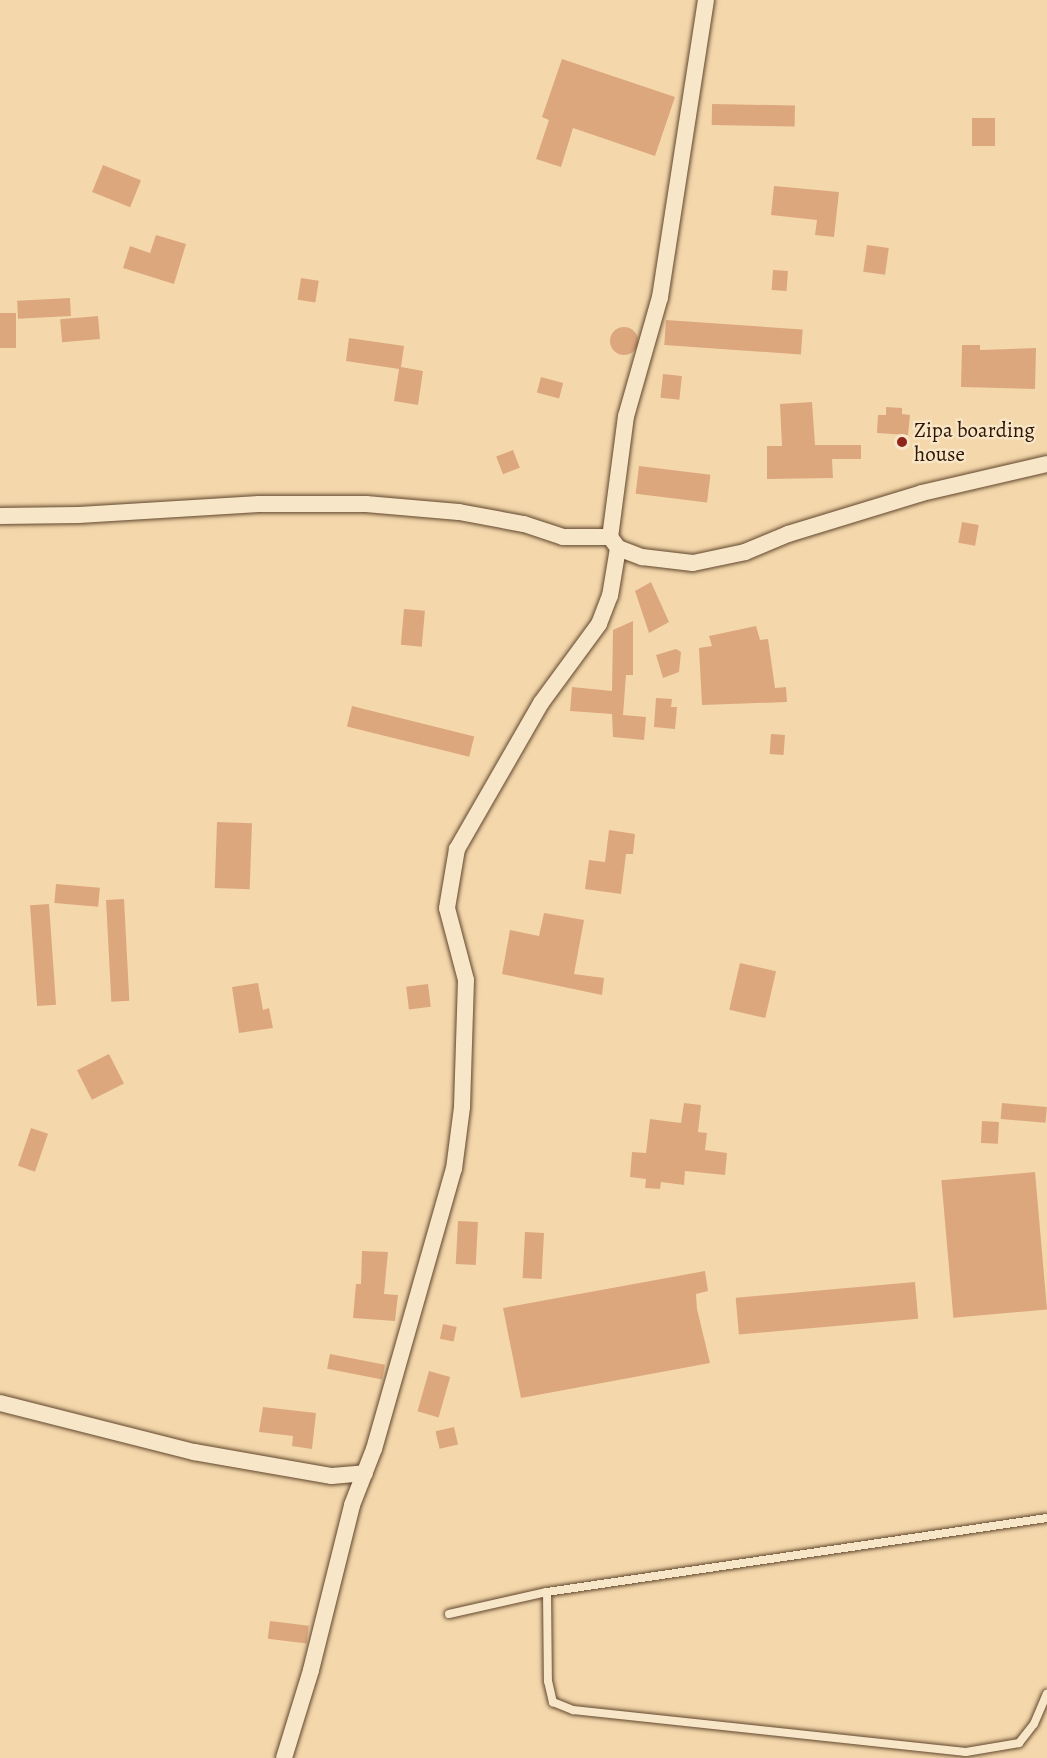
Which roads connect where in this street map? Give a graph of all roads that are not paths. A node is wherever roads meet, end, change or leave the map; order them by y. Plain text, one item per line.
1 (706, 0) edge
2 (1047, 464) edge
3 (0, 516) edge
4 (614, 542) junction
5 (0, 1403) edge
6 (365, 1473) junction
7 (1047, 1518) edge
8 (547, 1592) junction
9 (449, 1614) dead end
10 (1047, 1694) edge
11 (284, 1758) edge

1 - 4 street
2 - 4 street
3 - 4 street
4 - 6 street
5 - 6 street
6 - 11 street
7 - 8 lane
8 - 9 lane
8 - 10 lane

